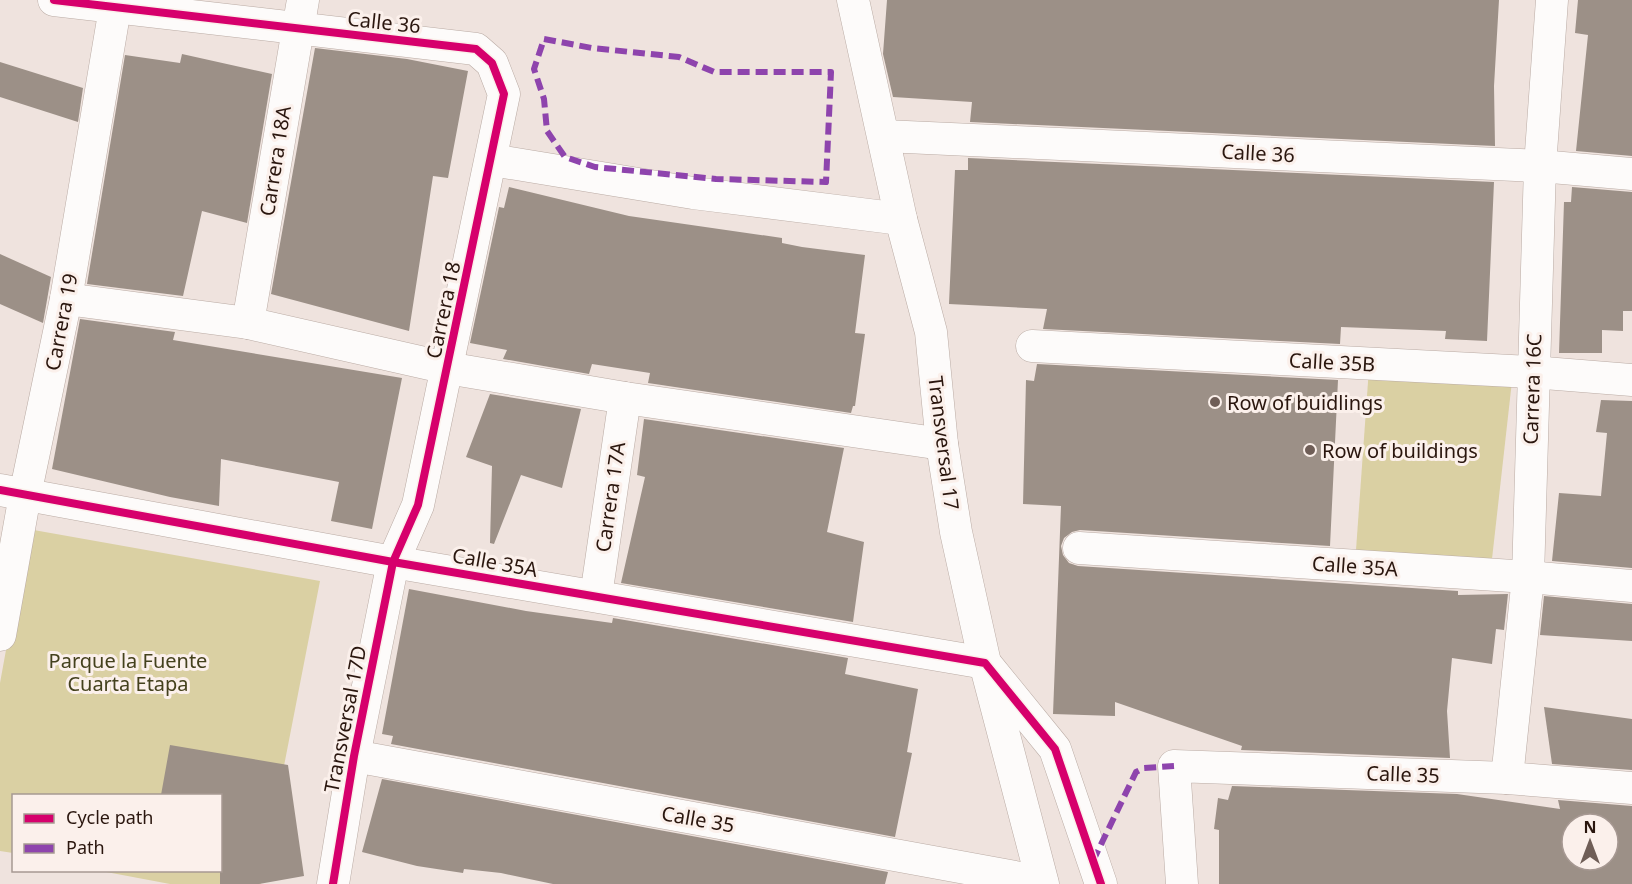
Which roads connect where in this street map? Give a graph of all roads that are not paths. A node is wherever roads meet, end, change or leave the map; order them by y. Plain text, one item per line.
1 (54, 0) edge
2 (853, 0) edge
3 (1552, 0) edge
4 (114, 8) junction
5 (300, 15) edge
6 (492, 63) joint
7 (884, 136) junction
8 (492, 159) junction
9 (1540, 166) junction
10 (1632, 174) edge
11 (901, 219) junction
12 (66, 298) junction
13 (248, 323) junction
14 (1032, 346) dead end
15 (447, 368) junction
16 (1532, 372) junction
17 (1632, 380) edge
18 (625, 398) junction
19 (942, 444) junction
20 (12, 492) edge
21 (1078, 548) dead end
22 (393, 562) junction
23 (1528, 576) junction
24 (1632, 586) edge
25 (596, 596) junction
26 (0, 635) edge
27 (986, 663) junction
28 (354, 756) junction
29 (1507, 778) junction
30 (1632, 788) edge
31 (1042, 883) edge
32 (333, 884) edge
33 (1101, 884) edge
34 (1182, 884) edge

1 - 4 street, Calle 36
2 - 7 street, Transversal 17
3 - 9 street, Carrera 16C
4 - 5 street, Calle 36
4 - 12 street, Carrera 19
5 - 6 street, Calle 36
5 - 13 street, Carrera 18A
6 - 8 street, Carrera 18
7 - 9 street, Calle 36
7 - 11 street, Transversal 17
8 - 11 street
8 - 15 street, Carrera 18
9 - 10 street, Calle 36
9 - 16 street, Carrera 16C
11 - 19 street, Transversal 17
12 - 13 street
12 - 20 street, Carrera 19
13 - 15 street
14 - 16 street, Calle 35B
15 - 18 street
15 - 22 street, Carrera 18
16 - 17 street, Calle 35B
16 - 23 street, Carrera 16C
18 - 19 street
18 - 25 street, Carrera 17A
19 - 27 street, Transversal 17
20 - 22 street, Calle 35A
20 - 26 street, Carrera 19
21 - 23 street, Calle 35A
22 - 25 street, Calle 35A
22 - 28 street, Transversal 17D
23 - 24 street, Calle 35A
23 - 29 street, Carrera 16C
25 - 27 street, Calle 35A
27 - 31 street, Transversal 17
27 - 33 street
28 - 31 street, Calle 35
28 - 32 street, Transversal 17D
29 - 30 street, Calle 35
29 - 34 street, Calle 35

